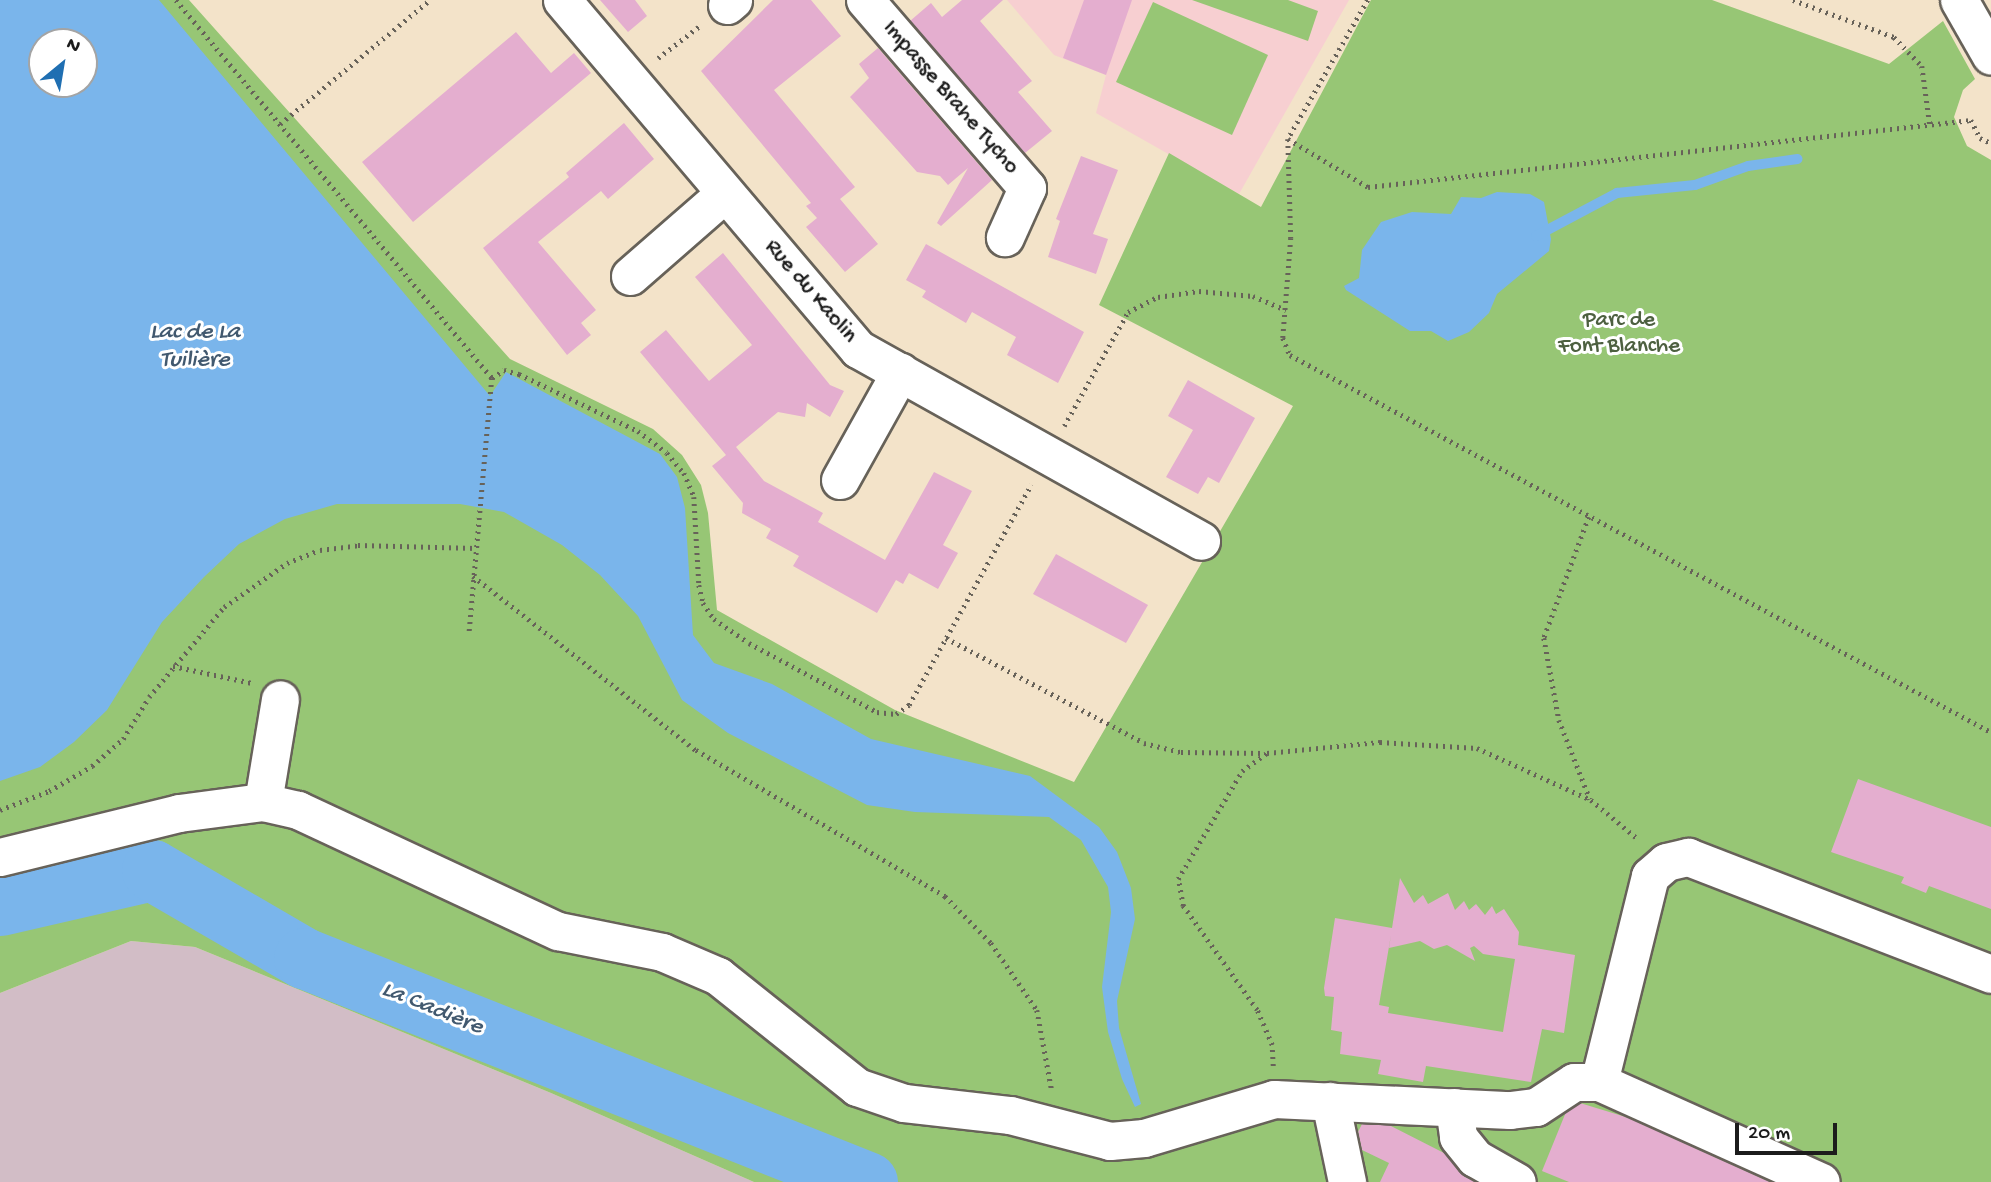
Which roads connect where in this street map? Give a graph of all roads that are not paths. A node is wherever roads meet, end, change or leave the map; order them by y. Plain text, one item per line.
1 (562, 0) edge
2 (865, 0) edge
3 (1959, 0) edge
4 (1991, 56) edge
5 (725, 193) junction
6 (1005, 237) dead end
7 (630, 276) dead end
8 (900, 372) junction
9 (840, 481) dead end
10 (1201, 541) dead end
11 (280, 699) road end
12 (263, 802) junction
13 (0, 857) edge
14 (1991, 974) edge
15 (1599, 1082) junction
16 (1331, 1101) junction
17 (1454, 1107) junction
18 (1347, 1182) edge
19 (1517, 1182) edge
20 (1821, 1182) edge

1 - 5 street, Rue du Kaolin
2 - 6 street, Impasse Brahe Tycho
3 - 4 street
5 - 7 street
5 - 8 street, Rue du Kaolin
8 - 9 street
8 - 10 street, Rue du Kaolin
11 - 12 street
12 - 13 street
12 - 16 street
14 - 15 street
15 - 17 street
15 - 20 street
16 - 17 street
16 - 18 street
17 - 19 street

